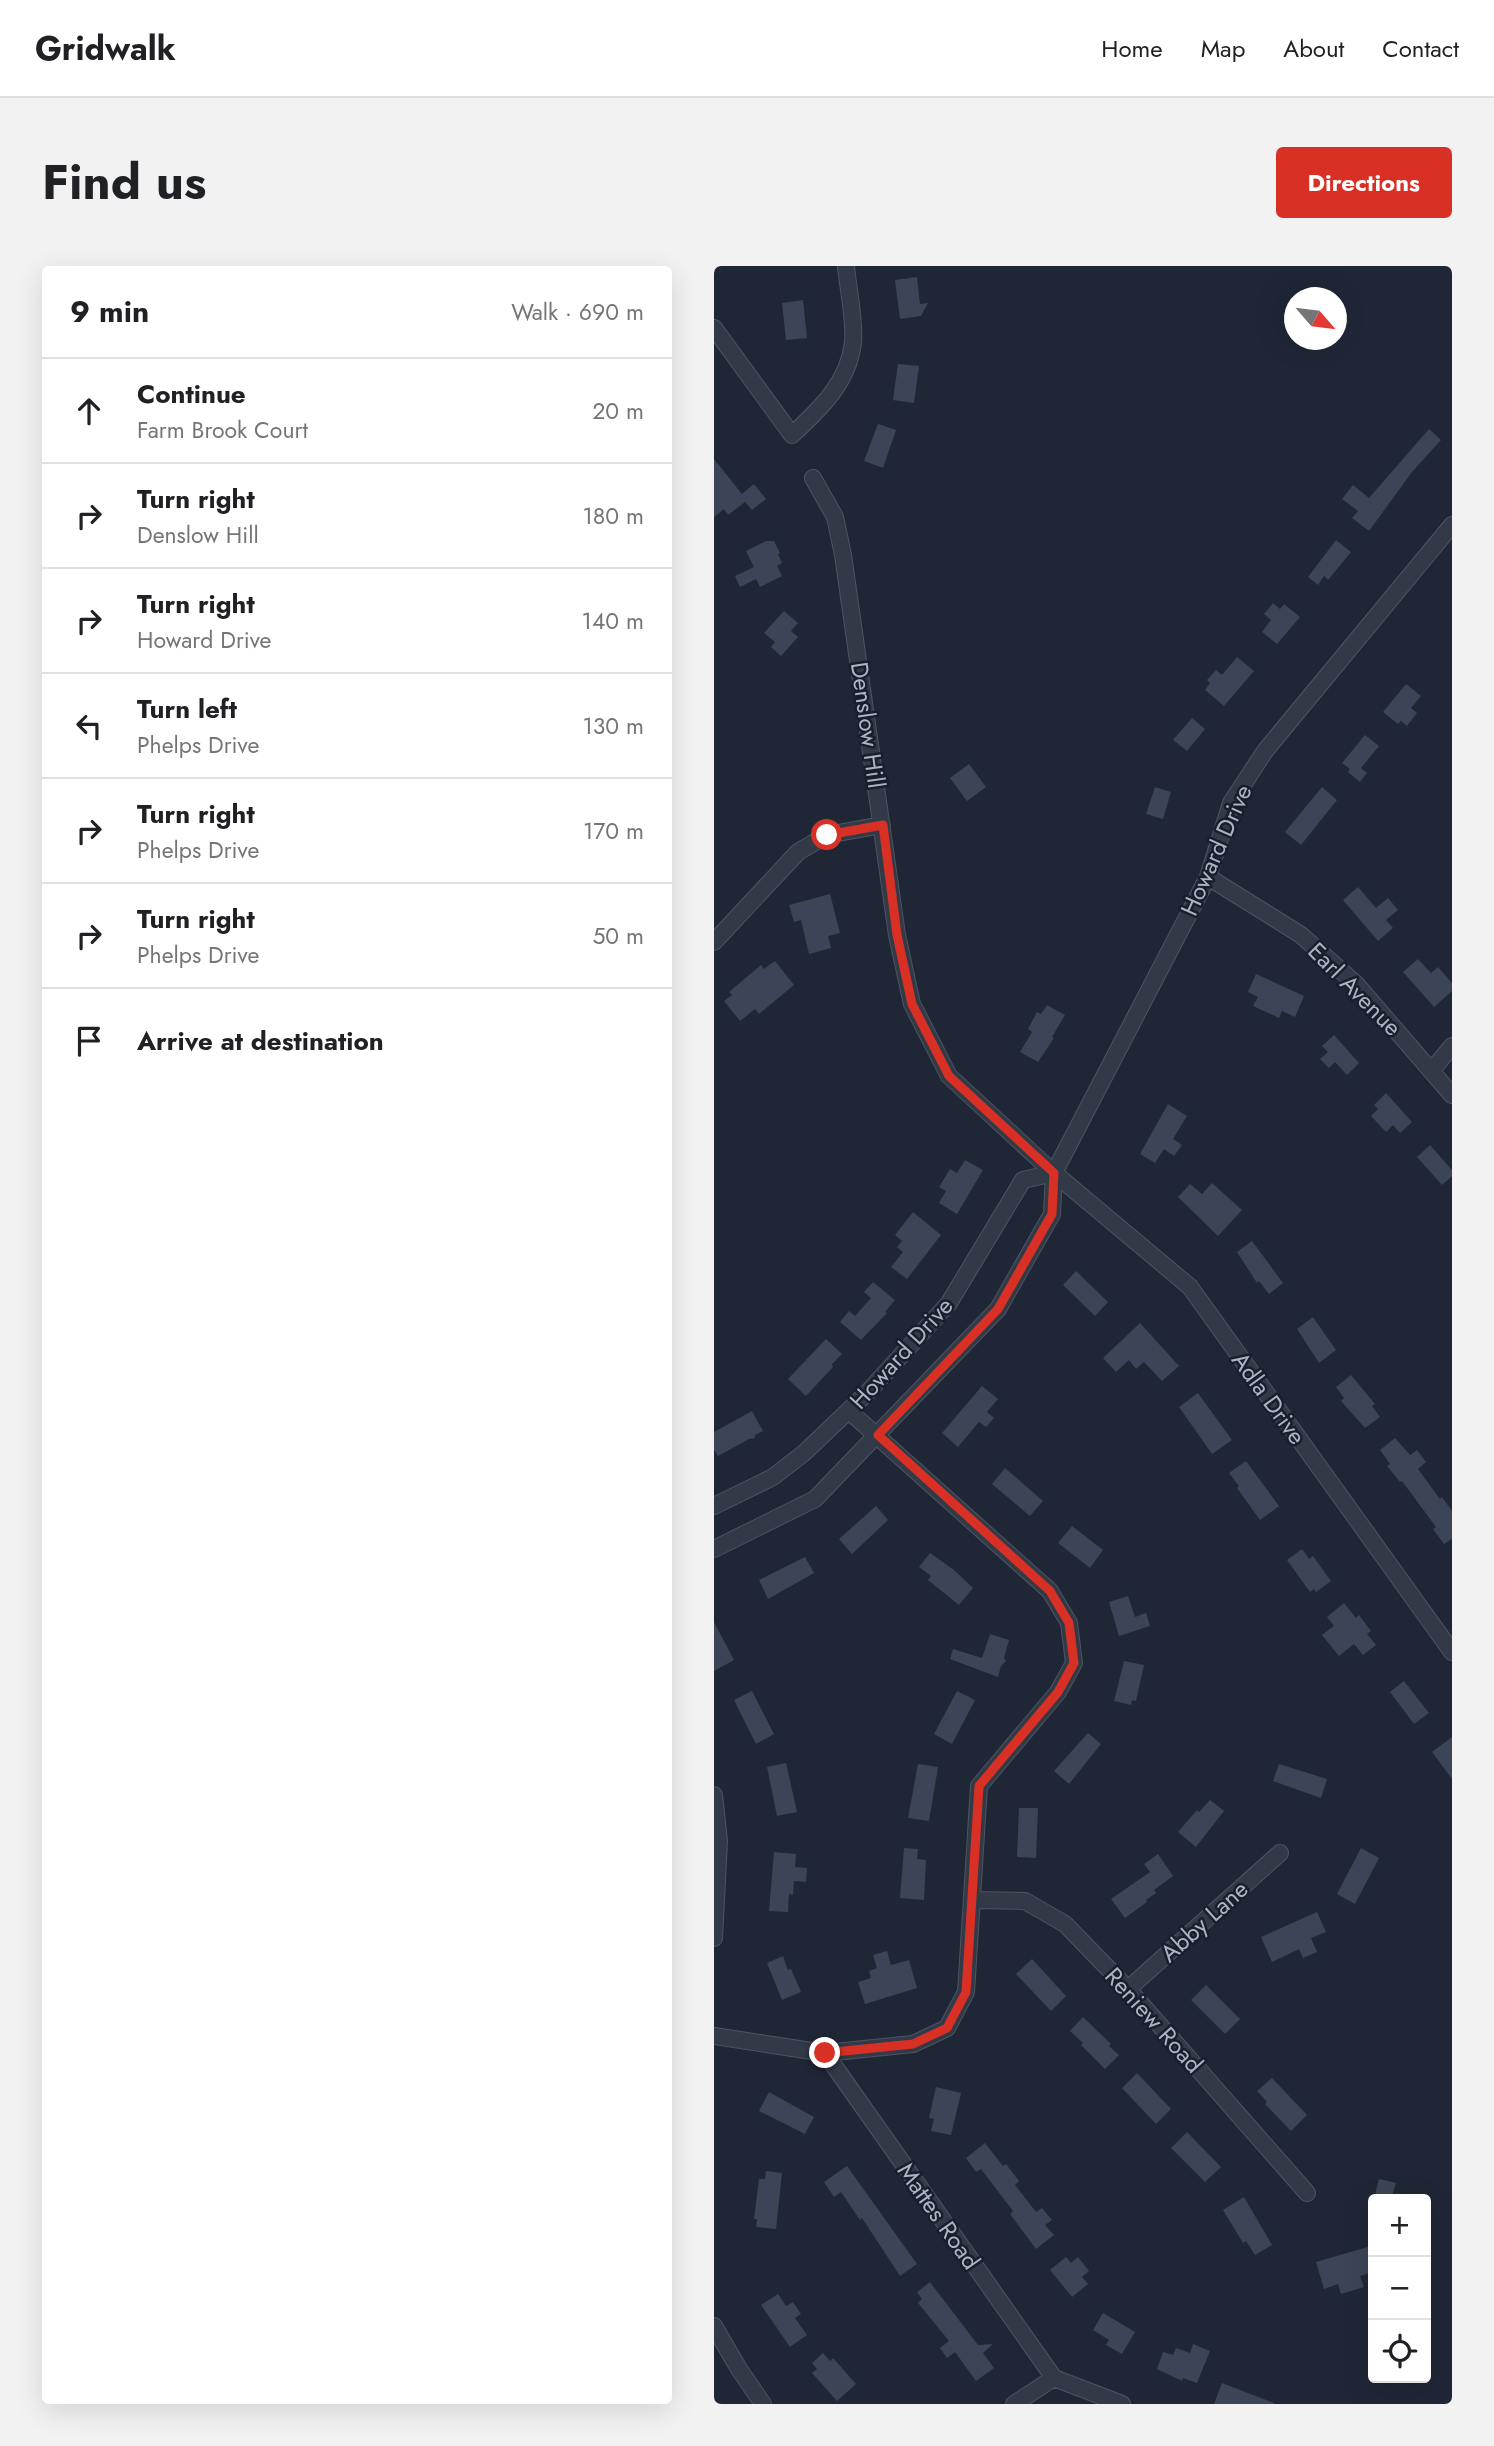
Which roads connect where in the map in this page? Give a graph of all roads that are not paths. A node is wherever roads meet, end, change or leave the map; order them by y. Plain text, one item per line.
1 (846, 266) edge
2 (714, 328) edge
3 (813, 478) dead end
4 (1452, 525) edge
5 (883, 825) junction
6 (1208, 877) junction
7 (714, 942) edge
8 (1452, 1046) edge
9 (1432, 1070) junction
10 (1452, 1095) edge
11 (1054, 1173) junction
12 (849, 1412) junction
13 (878, 1435) junction
14 (714, 1506) edge
15 (714, 1549) edge
16 (1452, 1652) edge
17 (714, 1795) edge
18 (1280, 1853) dead end
19 (972, 1900) junction
20 (714, 1938) edge
21 (1128, 1989) junction
22 (714, 2036) edge
23 (825, 2053) junction
24 (1307, 2193) dead end
25 (714, 2326) edge
26 (1054, 2378) junction
27 (763, 2404) edge
28 (1014, 2404) edge
29 (1122, 2404) edge

1 - 2 street
3 - 5 street, Denslow Hill
4 - 6 street, Howard Drive
5 - 7 street
5 - 11 street, Denslow Hill
6 - 9 street, Earl Avenue
6 - 11 street, Howard Drive
8 - 9 street
9 - 10 street, Earl Avenue
11 - 12 street, Howard Drive
11 - 13 street, Howard Drive
11 - 16 street, Adla Drive
12 - 13 street
12 - 14 street, Howard Drive
13 - 15 street, Howard Drive
13 - 19 street
17 - 20 street
18 - 21 street, Abby Lane
19 - 21 street, Reniew Road
19 - 23 street
21 - 24 street, Reniew Road
22 - 23 street
23 - 26 street, Mattes Road
25 - 27 street
26 - 28 street
26 - 29 street

